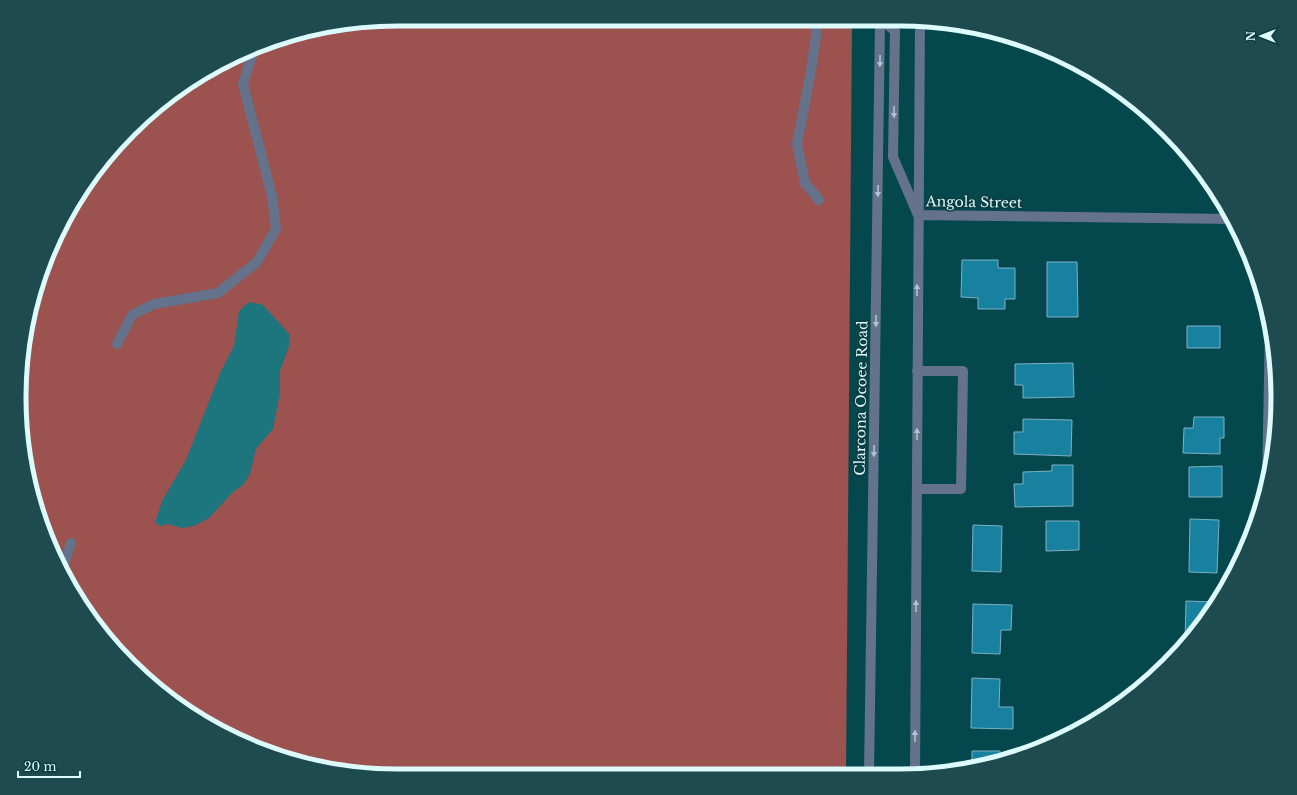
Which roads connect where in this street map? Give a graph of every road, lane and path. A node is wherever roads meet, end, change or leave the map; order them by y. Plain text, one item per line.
1 (817, 26) edge
2 (880, 26) edge
3 (888, 26) edge
4 (920, 27) edge
5 (252, 55) edge
6 (819, 200) dead end
7 (918, 215) junction
8 (1225, 219) edge
9 (117, 344) dead end
10 (1269, 364) edge
11 (917, 371) junction
12 (1268, 448) edge
13 (917, 489) junction
14 (71, 543) dead end
15 (64, 563) edge
16 (915, 768) edge
17 (869, 769) edge

1 - 6 street
2 -> 17 street, Clarcona Ocoee Road
3 -> 7 street, Angola Street
4 - 7 street
5 - 9 street
7 - 8 street, Angola Street
11 -> 7 street
10 - 12 street
13 -> 11 street
11 - 13 street
16 -> 13 street
14 - 15 street

